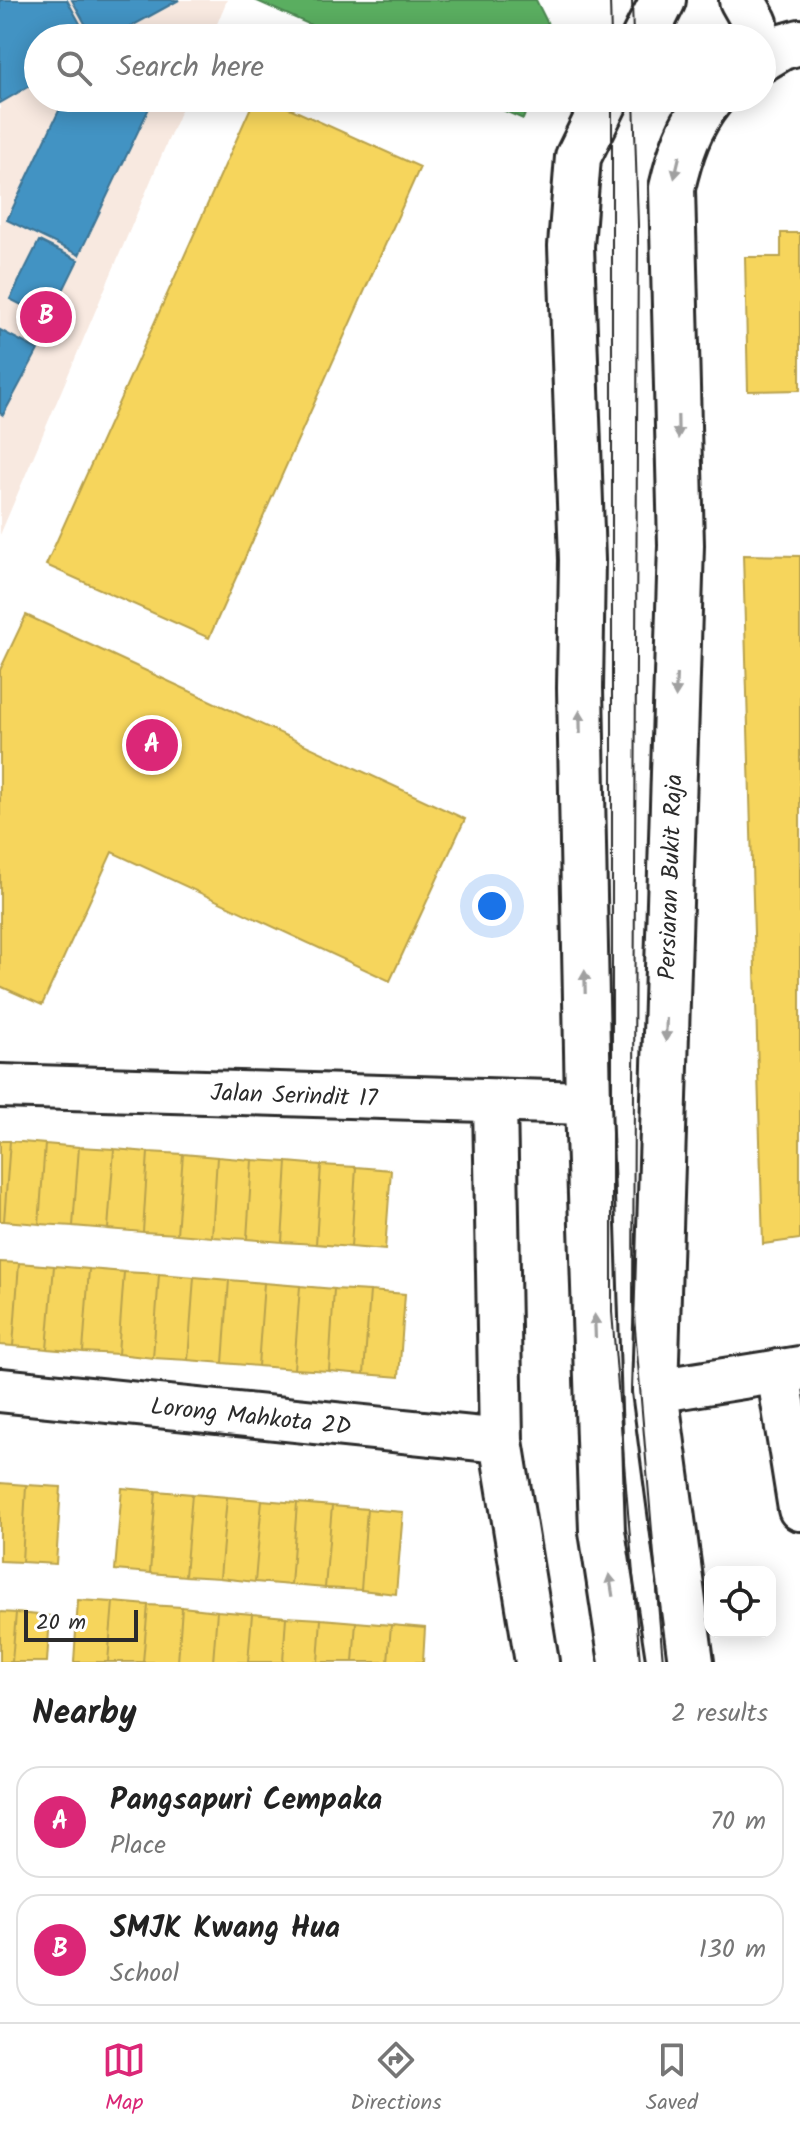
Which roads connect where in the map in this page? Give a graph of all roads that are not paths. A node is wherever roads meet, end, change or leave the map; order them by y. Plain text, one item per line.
1 (742, 0) edge
2 (755, 24) edge
3 (800, 42) edge
4 (776, 51) edge
5 (600, 112) edge
6 (700, 112) edge
7 (0, 1086) edge
8 (495, 1102) junction
9 (588, 1103) junction
10 (789, 1369) edge
11 (0, 1390) edge
12 (655, 1391) junction
13 (501, 1441) junction
14 (800, 1509) edge
15 (537, 1662) edge
16 (622, 1662) edge
17 (691, 1662) edge

1 - 2 main road
3 - 4 main road
9 -> 5 main road
6 -> 12 main road, Persiaran Bukit Raja
7 - 8 street, Jalan Serindit 17
8 - 9 street, Jalan Serindit 17
8 - 13 street
16 -> 9 main road
10 - 12 street
10 - 14 street
11 - 13 street, Lorong Mahkota 2D
12 - 17 main road, Persiaran Bukit Raja
13 - 15 street

